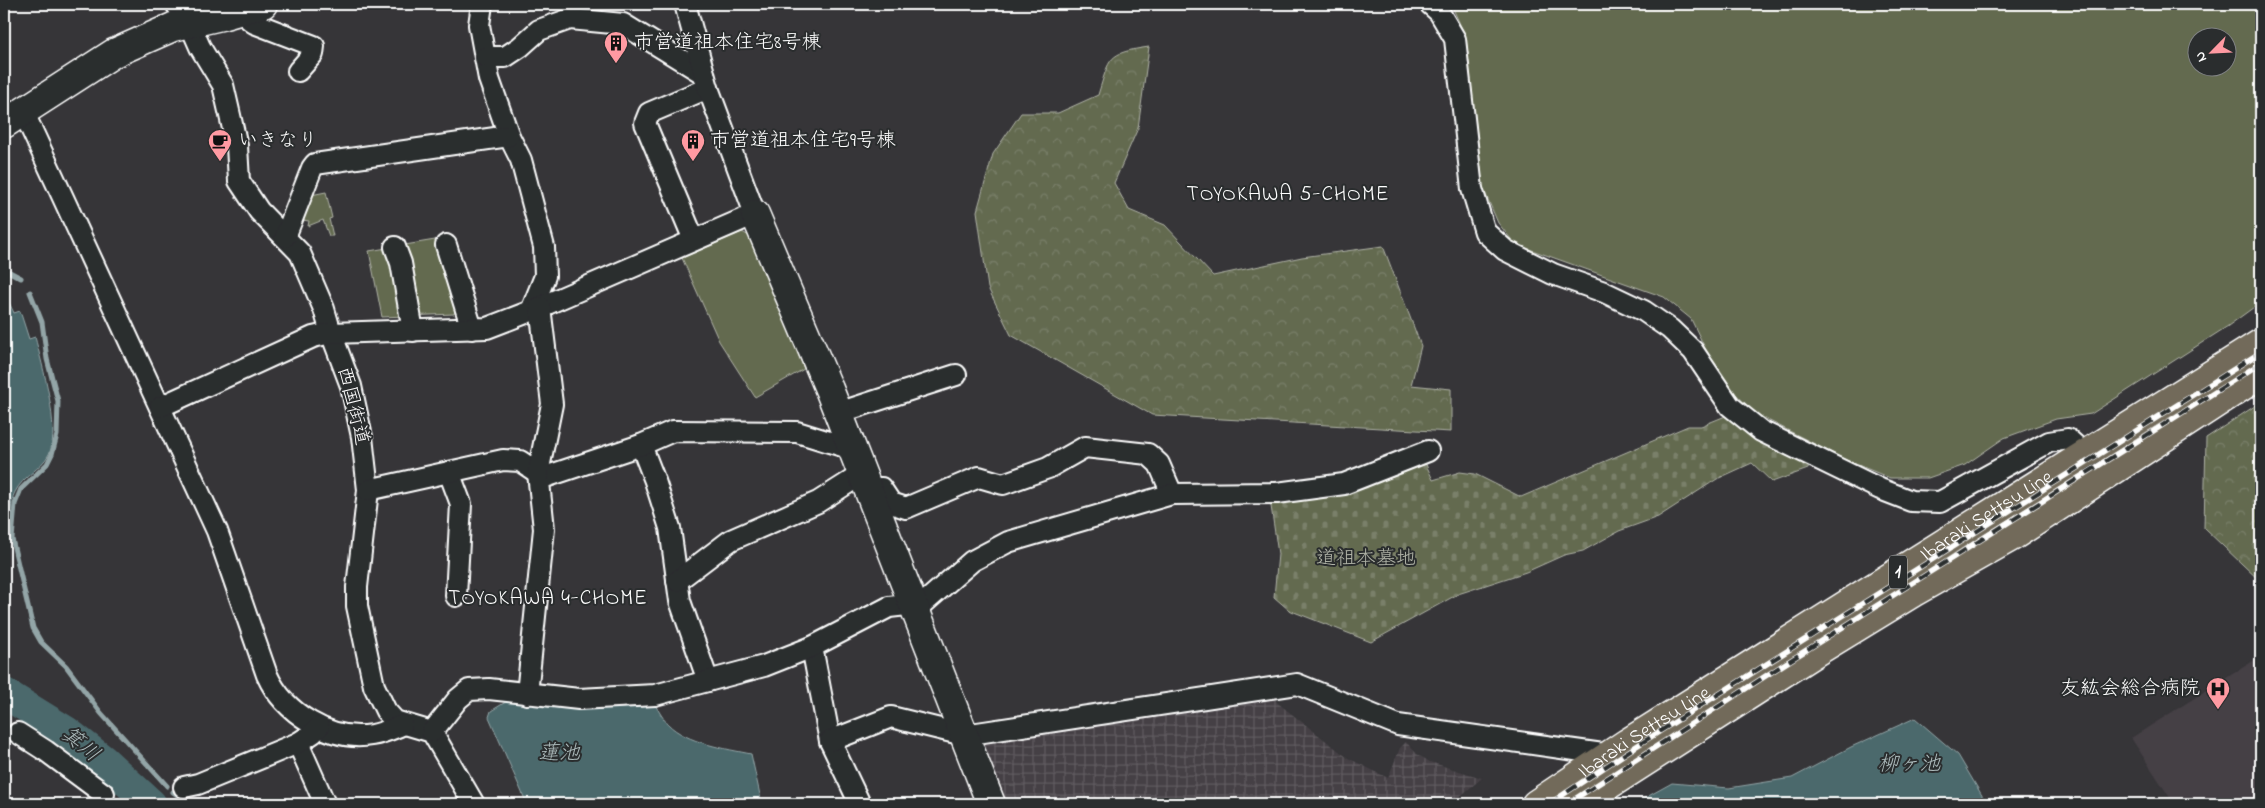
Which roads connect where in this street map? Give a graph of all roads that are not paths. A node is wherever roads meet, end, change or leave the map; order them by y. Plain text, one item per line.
1 (482, 4) edge
2 (685, 4) edge
3 (1430, 4) edge
4 (253, 7) edge
5 (183, 13) edge
6 (485, 57) junction
7 (298, 72) dead end
8 (706, 81) junction
9 (13, 118) edge
10 (509, 136) junction
11 (756, 214) junction
12 (285, 236) junction
13 (694, 240) junction
14 (446, 245) dead end
15 (395, 247) dead end
16 (536, 309) junction
17 (472, 329) junction
18 (413, 331) junction
19 (331, 333) junction
20 (2261, 342) edge
21 (2261, 374) edge
22 (956, 376) dead end
23 (160, 407) junction
24 (838, 413) junction
25 (641, 445) junction
26 (852, 449) junction
27 (1428, 451) dead end
28 (2085, 454) junction
29 (448, 472) junction
30 (539, 476) junction
31 (2102, 480) junction
32 (865, 482) junction
33 (368, 490) junction
34 (1172, 494) junction
35 (677, 581) junction
36 (456, 596) dead end
37 (913, 603) junction
38 (812, 647) junction
39 (708, 681) junction
40 (527, 694) junction
41 (402, 725) junction
42 (319, 726) junction
43 (432, 732) junction
44 (18, 733) dead end
45 (964, 735) junction
46 (830, 741) junction
47 (298, 743) junction
48 (1610, 755) junction
49 (184, 787) dead end
50 (104, 794) dead end
51 (325, 804) edge
52 (474, 804) edge
53 (860, 804) edge
54 (991, 804) edge
55 (1536, 804) edge
56 (1579, 804) edge

1 - 6 street
2 - 8 street
3 - 28 street
4 - 5 street
4 - 7 street
5 - 9 street
5 - 12 street, 西国街道
6 - 8 street
6 - 10 street
8 - 11 street
8 - 13 street
9 - 23 street
10 - 12 street
10 - 16 street
11 - 13 street
11 - 24 street
12 - 19 street, 西国街道
13 - 16 street
14 - 17 street
15 - 18 street
16 - 17 street
16 - 30 street
17 - 18 street
18 - 19 street
19 - 23 street
19 - 33 street, 西国街道
20 - 28 main road, Ibaraki Settsu Line / 1
21 - 31 main road, Ibaraki Settsu Line / 1
22 - 24 street
23 - 42 street
24 - 26 street
25 - 26 street
25 - 30 street
25 - 35 street
26 - 32 street
27 - 34 street
28 - 31 street
28 - 48 main road, Ibaraki Settsu Line / 1
29 - 30 street
29 - 33 street
29 - 36 street
30 - 40 street
31 - 56 main road, Ibaraki Settsu Line / 1
32 - 34 street
32 - 35 street
32 - 37 street
33 - 41 street, 西国街道
34 - 37 street
35 - 39 street
37 - 38 street
37 - 45 street
38 - 39 street
38 - 46 street
39 - 40 street
40 - 43 street
41 - 42 street
41 - 43 street
42 - 47 street
43 - 52 street
44 - 50 street
45 - 46 street
45 - 48 street
45 - 54 street
46 - 53 street
47 - 49 street
47 - 51 street
48 - 55 main road, Ibaraki Settsu Line / 1

